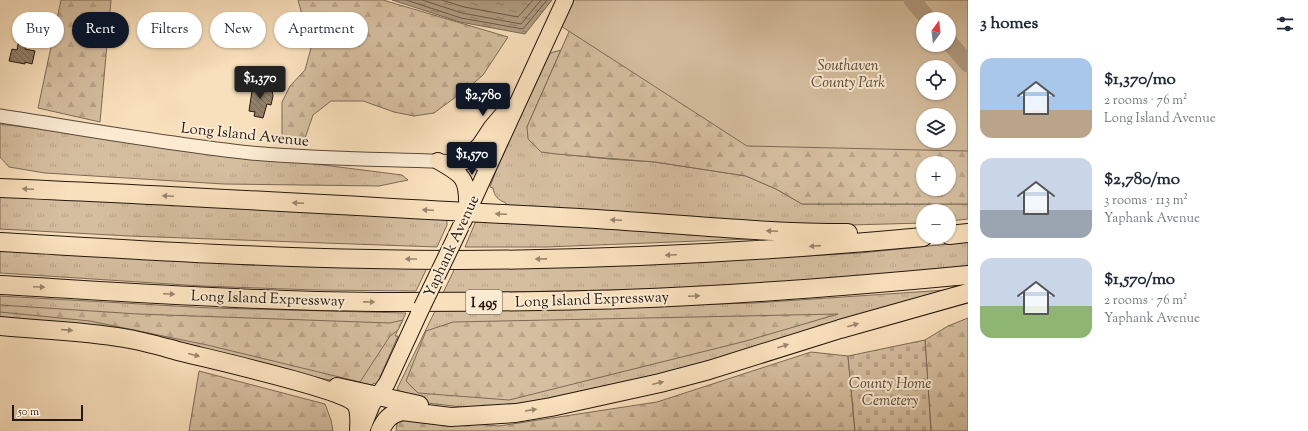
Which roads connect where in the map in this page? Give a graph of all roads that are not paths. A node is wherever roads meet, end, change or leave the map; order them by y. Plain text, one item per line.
1 (565, 0) edge
2 (524, 89) junction
3 (0, 116) edge
4 (438, 161) junction
5 (461, 162) junction
6 (487, 167) junction
7 (0, 188) edge
8 (464, 219) junction
9 (956, 231) edge
10 (916, 232) edge
11 (968, 232) edge
12 (956, 234) edge
13 (916, 238) edge
14 (0, 242) edge
15 (968, 275) edge
16 (0, 285) edge
17 (968, 293) edge
18 (0, 326) edge
19 (258, 371) junction
20 (384, 392) junction
21 (493, 415) junction
22 (360, 431) edge
23 (376, 431) edge
24 (380, 431) edge

1 - 2 main road, Yaphank Avenue
2 - 5 main road
2 - 6 main road, Yaphank Avenue
3 - 4 street, Long Island Avenue
4 - 5 street, Long Island Avenue
4 - 8 main road
5 - 6 street, Long Island Avenue
6 - 8 main road, Yaphank Avenue
8 -> 7 highway
10 -> 8 highway
8 - 20 main road, Yaphank Avenue, bridge
9 - 11 highway
11 - 12 highway
13 -> 14 highway
16 -> 15 highway, Long Island Expressway / I 495
21 -> 17 highway
18 -> 19 highway
19 - 20 highway
19 - 22 highway
20 - 21 highway
20 - 22 main road, Yaphank Avenue
20 - 23 main road, Yaphank Avenue
21 - 24 highway

